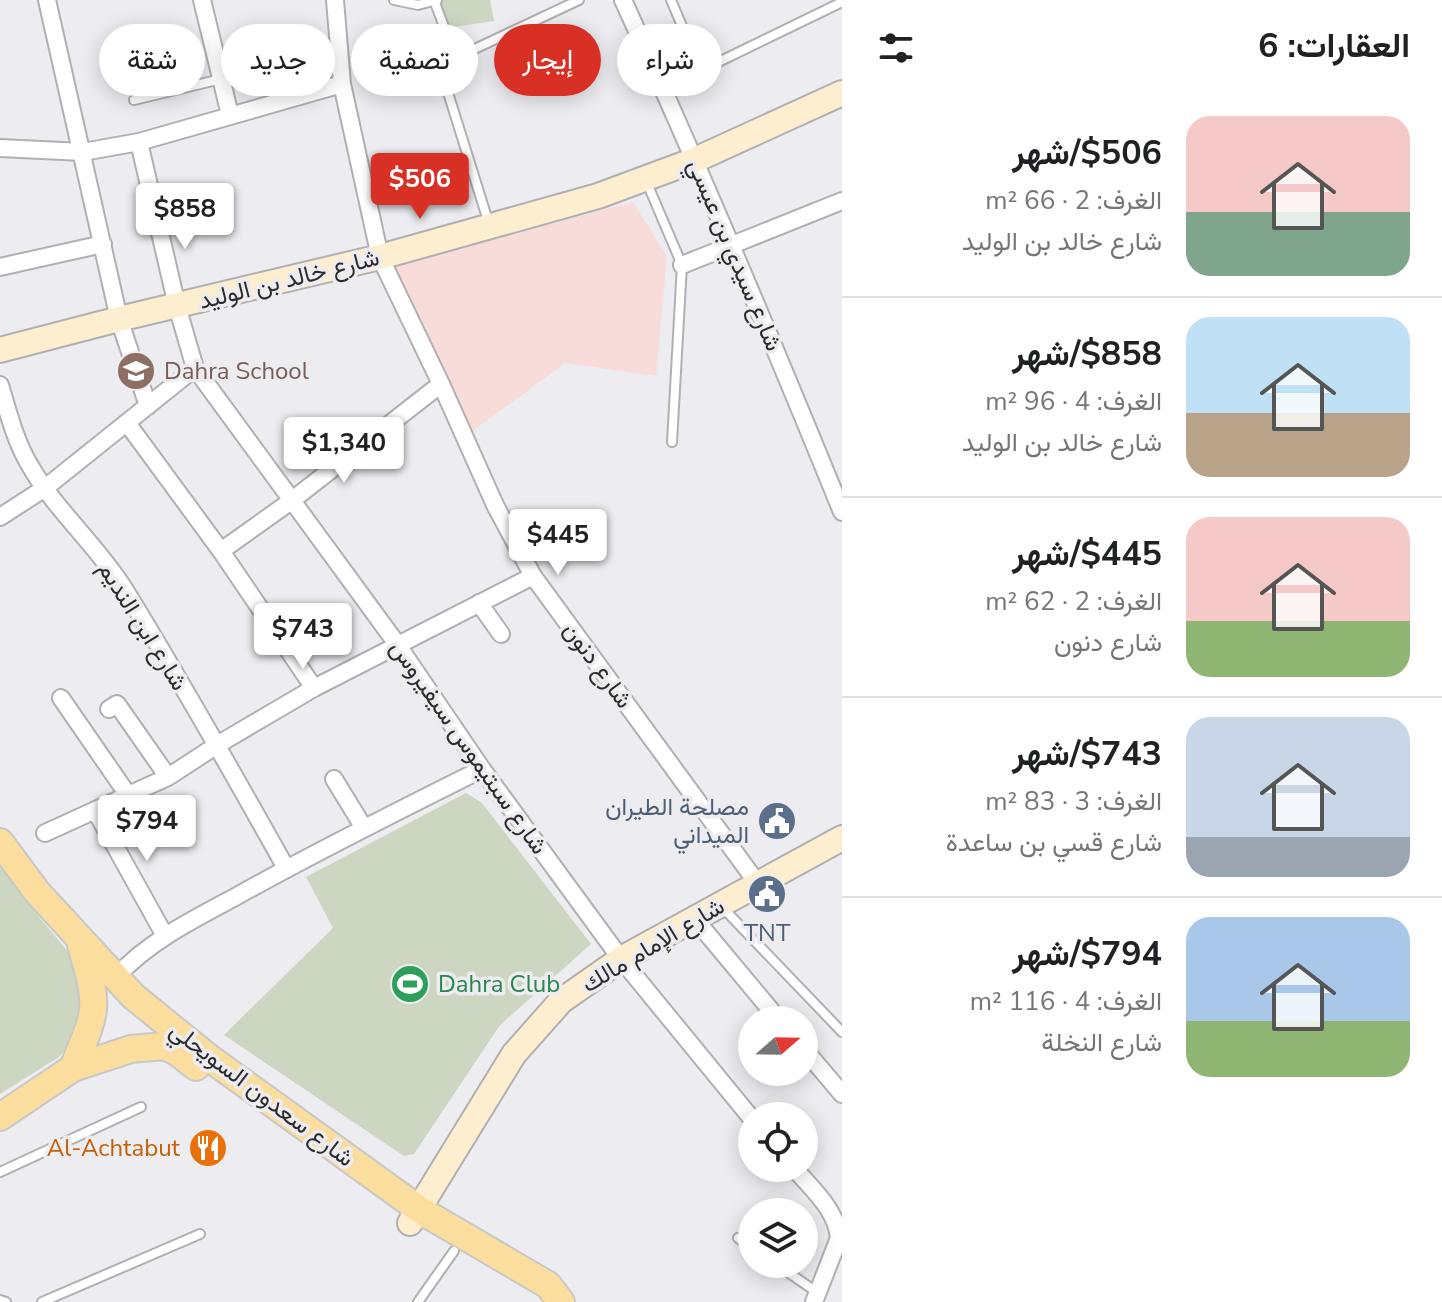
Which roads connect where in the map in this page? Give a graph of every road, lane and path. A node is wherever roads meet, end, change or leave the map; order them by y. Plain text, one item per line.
1 (47, 0) edge
2 (202, 0) edge
3 (335, 0) edge
4 (394, 0) edge
5 (435, 0) edge
6 (579, 0) edge
7 (623, 0) edge
8 (671, 0) edge
9 (842, 2) edge
10 (444, 24) edge
11 (634, 24) edge
12 (681, 24) edge
13 (478, 48) edge
14 (722, 61) edge
15 (221, 79) joint
16 (342, 84) junction
17 (842, 93) edge
18 (225, 96) edge
19 (449, 96) edge
20 (666, 96) edge
21 (134, 100) dead end
22 (230, 115) junction
23 (139, 142) junction
24 (0, 148) edge
25 (83, 152) junction
26 (695, 160) junction
27 (645, 178) junction
28 (842, 201) edge
29 (490, 227) junction
30 (103, 244) junction
31 (730, 246) junction
32 (380, 257) junction
33 (682, 265) junction
34 (0, 267) edge
35 (177, 306) junction
36 (119, 319) junction
37 (0, 350) edge
38 (195, 368) junction
39 (441, 384) junction
40 (0, 385) edge
41 (148, 406) junction
42 (127, 423) junction
43 (672, 442) dead end
44 (45, 488) junction
45 (291, 501) junction
46 (842, 512) edge
47 (0, 517) edge
48 (221, 551) junction
49 (533, 576) junction
50 (479, 603) junction
51 (501, 634) dead end
52 (397, 644) junction
53 (314, 688) junction
54 (61, 698) dead end
55 (109, 709) dead end
56 (217, 745) junction
57 (482, 769) junction
58 (168, 777) junction
59 (334, 779) dead end
60 (128, 795) junction
61 (95, 810) junction
62 (364, 828) junction
63 (45, 833) dead end
64 (0, 842) edge
65 (839, 847) edge
66 (286, 868) junction
67 (758, 884) junction
68 (720, 905) junction
69 (694, 918) junction
70 (165, 936) junction
71 (79, 939) junction
72 (621, 959) junction
73 (116, 977) junction
74 (767, 1006) edge
75 (842, 1032) edge
76 (818, 1066) edge
77 (73, 1068) junction
78 (842, 1094) edge
79 (738, 1102) edge
80 (141, 1107) dead end
81 (0, 1117) edge
82 (0, 1172) edge
83 (806, 1182) edge
84 (415, 1216) junction
85 (200, 1234) dead end
86 (840, 1245) edge
87 (454, 1251) junction
88 (793, 1278) edge
89 (551, 1297) edge
90 (816, 1297) edge
91 (0, 1300) edge
92 (6, 1302) edge
93 (42, 1302) edge
94 (418, 1302) edge

1 - 25 street
2 - 15 street
3 - 16 street, شارع دنون
4 - 5 lane
5 - 10 lane
6 - 13 lane
7 - 11 street, شارع سيدي بن عيسي
8 - 12 lane
9 - 14 lane
15 - 21 lane
16 - 22 street
16 - 32 street, شارع دنون
17 - 26 street, شارع خالد بن الوليد
18 - 22 street
19 - 29 lane
20 - 26 street, شارع سيدي بن عيسي
22 - 23 street
23 - 25 street
23 - 35 street, شارع سبتيموس سيفيروس
24 - 25 street
25 - 30 street
26 - 27 street, شارع خالد بن الوليد
26 - 31 street, شارع سيدي بن عيسي
27 - 29 street, شارع خالد بن الوليد
27 - 33 lane
28 - 31 street
29 - 32 street, شارع خالد بن الوليد
30 - 34 street
30 - 36 street
31 - 33 street
31 - 46 street, شارع سيدي بن عيسي
32 - 35 street, شارع خالد بن الوليد
32 - 39 street, شارع دنون
33 - 43 lane
35 - 36 street, شارع خالد بن الوليد
35 - 38 street, شارع سبتيموس سيفيروس
36 - 37 street, شارع خالد بن الوليد
36 - 41 street
38 - 41 street
38 - 45 street, شارع سبتيموس سيفيروس
39 - 45 street
39 - 49 street, شارع دنون
40 - 44 street, شارع ابن النديم
41 - 42 street
42 - 44 street
42 - 48 street
44 - 47 street
44 - 56 street, شارع ابن النديم
45 - 48 street
45 - 52 street, شارع سبتيموس سيفيروس
48 - 53 street
49 - 50 street
49 - 67 street, شارع دنون
50 - 51 street
50 - 52 street
52 - 53 street
52 - 57 street, شارع سبتيموس سيفيروس
53 - 56 street
54 - 60 street
55 - 58 street
56 - 58 street
56 - 66 street, شارع ابن النديم
57 - 62 street
57 - 72 street, شارع سبتيموس سيفيروس
58 - 60 street
59 - 62 street
60 - 61 street
61 - 63 street
61 - 70 street
62 - 66 street
64 - 71 main road, شارع سعدون السويحلي
65 - 67 street, شارع الإمام مالك
66 - 70 street
67 - 68 street, شارع الإمام مالك
68 - 69 street, شارع الإمام مالك
68 - 75 lane
69 - 72 street, شارع الإمام مالك
69 - 74 street
70 - 73 street
71 - 73 main road, شارع سعدون السويحلي
71 - 77 main road
72 - 79 street, شارع سبتيموس سيفيروس
72 - 84 street, شارع الإمام مالك
73 - 84 main road, شارع سعدون السويحلي
76 - 78 street
77 - 81 main road, شارع سعدون السويحلي
77 - 84 main road, شارع سعدون السويحلي
80 - 82 lane
83 - 86 street
84 - 87 main road, شارع سعدون السويحلي
84 - 89 main road, شارع سعدون السويحلي
85 - 93 lane
86 - 90 street
87 - 89 main road, شارع سعدون السويحلي
87 - 94 lane
88 - 90 lane
91 - 92 lane

